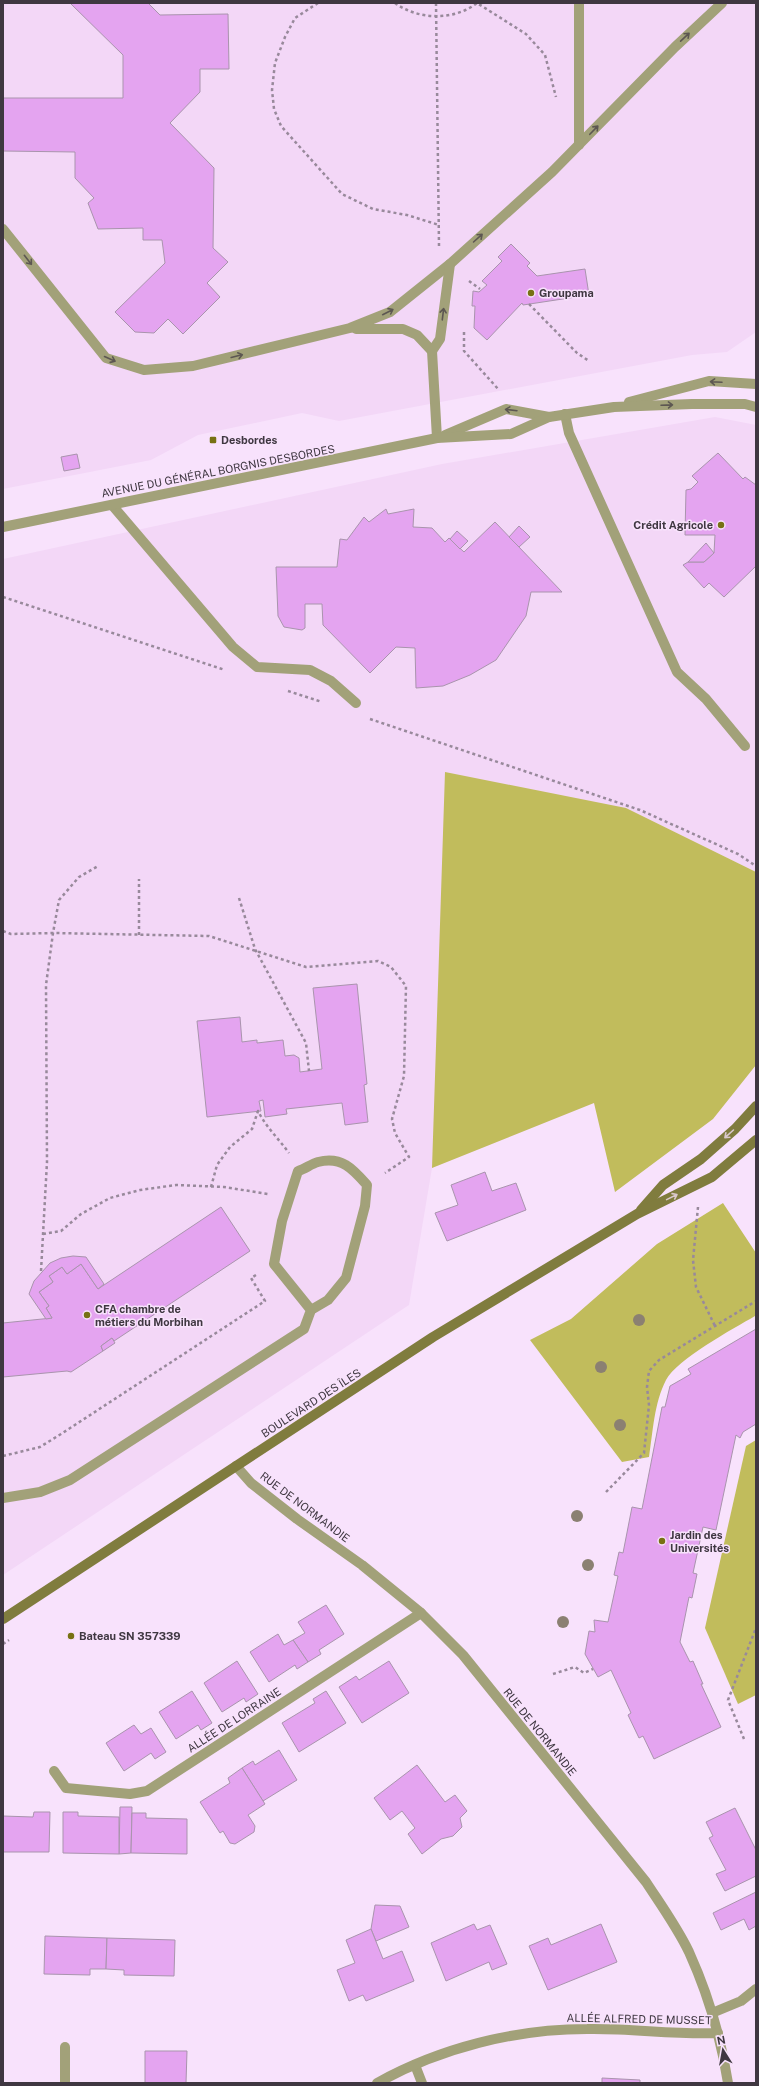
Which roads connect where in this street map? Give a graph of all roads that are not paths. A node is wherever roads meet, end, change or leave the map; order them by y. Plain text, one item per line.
1 (579, 3) edge
2 (722, 3) edge
3 (579, 145) junction
4 (3, 229) edge
5 (450, 264) junction
6 (350, 328) junction
7 (432, 351) junction
8 (756, 384) edge
9 (614, 407) junction
10 (756, 407) edge
11 (564, 414) junction
12 (549, 418) junction
13 (437, 438) junction
14 (112, 504) junction
15 (3, 528) edge
16 (356, 703) dead end
17 (745, 746) dead end
18 (756, 1106) edge
19 (756, 1140) edge
20 (637, 1214) junction
21 (311, 1310) junction
22 (236, 1466) junction
23 (3, 1498) edge
24 (421, 1613) junction
25 (3, 1618) edge
26 (54, 1771) dead end
27 (756, 1989) edge
28 (712, 2013) junction
29 (718, 2033) junction
30 (65, 2047) dead end
31 (415, 2065) junction
32 (65, 2083) edge
33 (377, 2083) edge
34 (422, 2083) edge
35 (728, 2083) edge

1 - 3 street
3 -> 2 street
5 -> 3 street
4 -> 6 street
6 -> 5 street
7 -> 5 street
6 - 7 street
7 - 13 street
8 -> 9 street, AVENUE DU GÉNÉRAL BORGNIS DESBORDES
9 -> 10 street, AVENUE DU GÉNÉRAL BORGNIS DESBORDES
9 - 11 street, AVENUE DU GÉNÉRAL BORGNIS DESBORDES
11 - 12 street, AVENUE DU GÉNÉRAL BORGNIS DESBORDES
11 - 17 street
12 - 13 street, AVENUE DU GÉNÉRAL BORGNIS DESBORDES
12 -> 13 street, AVENUE DU GÉNÉRAL BORGNIS DESBORDES
13 - 14 street, AVENUE DU GÉNÉRAL BORGNIS DESBORDES
14 - 15 street, AVENUE DU GÉNÉRAL BORGNIS DESBORDES
14 - 16 street
18 -> 20 main road, BOULEVARD DES ÎLES
20 -> 19 main road, BOULEVARD DES ÎLES
20 - 22 main road, BOULEVARD DES ÎLES
21 - 21 street
21 - 23 street
22 - 24 street, RUE DE NORMANDIE
22 - 25 main road, BOULEVARD DES ÎLES
24 - 26 street, ALLÉE DE LORRAINE
24 - 28 street, RUE DE NORMANDIE
27 - 28 street
28 - 29 street, RUE DE NORMANDIE
29 - 31 street, ALLÉE ALFRED DE MUSSET
29 - 35 street, RUE DE NORMANDIE
30 - 32 street
31 - 33 street, ALLÉE ALFRED DE MUSSET
31 - 34 street

